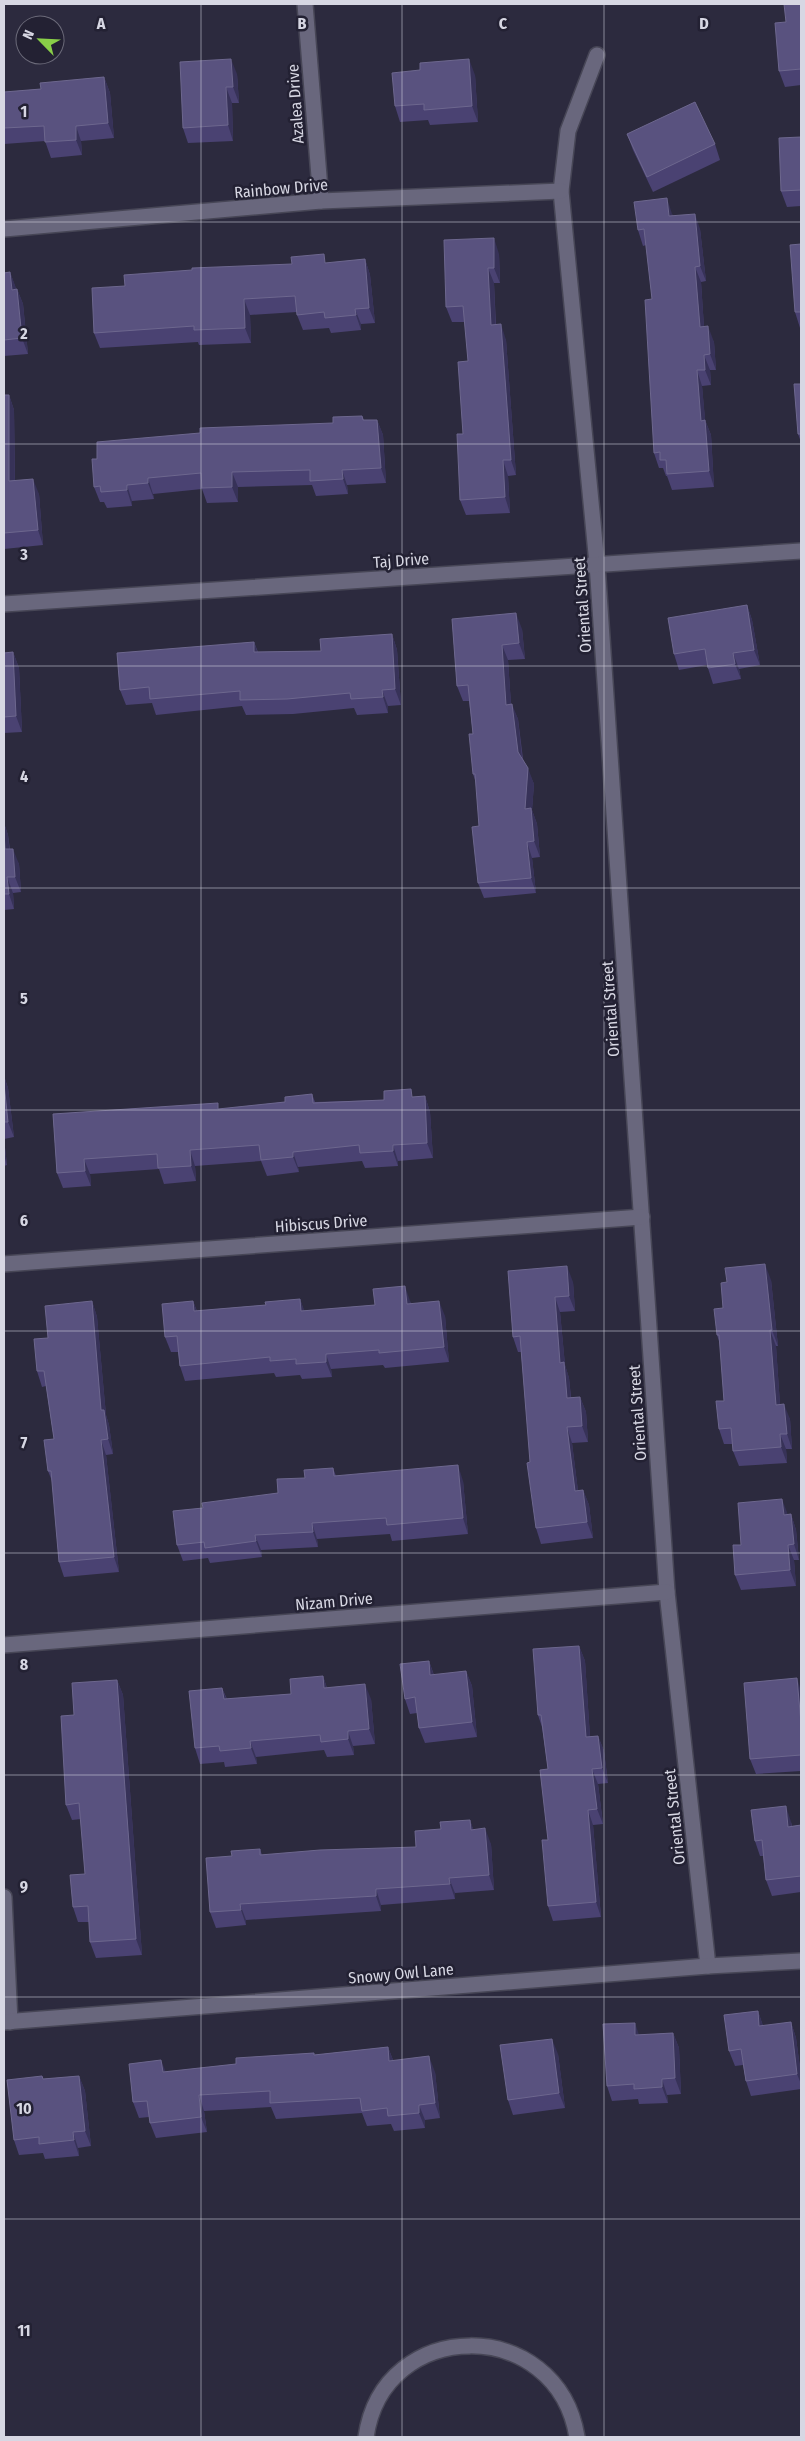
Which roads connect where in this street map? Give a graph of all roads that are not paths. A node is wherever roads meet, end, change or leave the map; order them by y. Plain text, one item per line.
1 (305, 4) edge
2 (597, 55) dead end
3 (561, 191) junction
4 (321, 202) junction
5 (4, 229) edge
6 (801, 551) edge
7 (597, 564) junction
8 (4, 604) edge
9 (642, 1217) junction
10 (4, 1264) edge
11 (667, 1592) junction
12 (4, 1645) edge
13 (4, 1897) edge
14 (801, 1961) edge
15 (708, 1966) junction
16 (7, 2022) edge
17 (366, 2437) edge
18 (577, 2437) edge

1 - 4 street, Azalea Drive
2 - 3 street, Oriental Street
3 - 4 street, Rainbow Drive
3 - 7 street, Oriental Street
4 - 5 street, Rainbow Drive
6 - 7 street, Taj Drive
7 - 8 street, Taj Drive
7 - 9 street, Oriental Street
9 - 10 street, Hibiscus Drive
9 - 11 street, Oriental Street
11 - 12 street, Nizam Drive
11 - 15 street, Oriental Street
13 - 16 street
14 - 15 street, Snowy Owl Lane
15 - 16 street, Snowy Owl Lane
17 - 18 street

